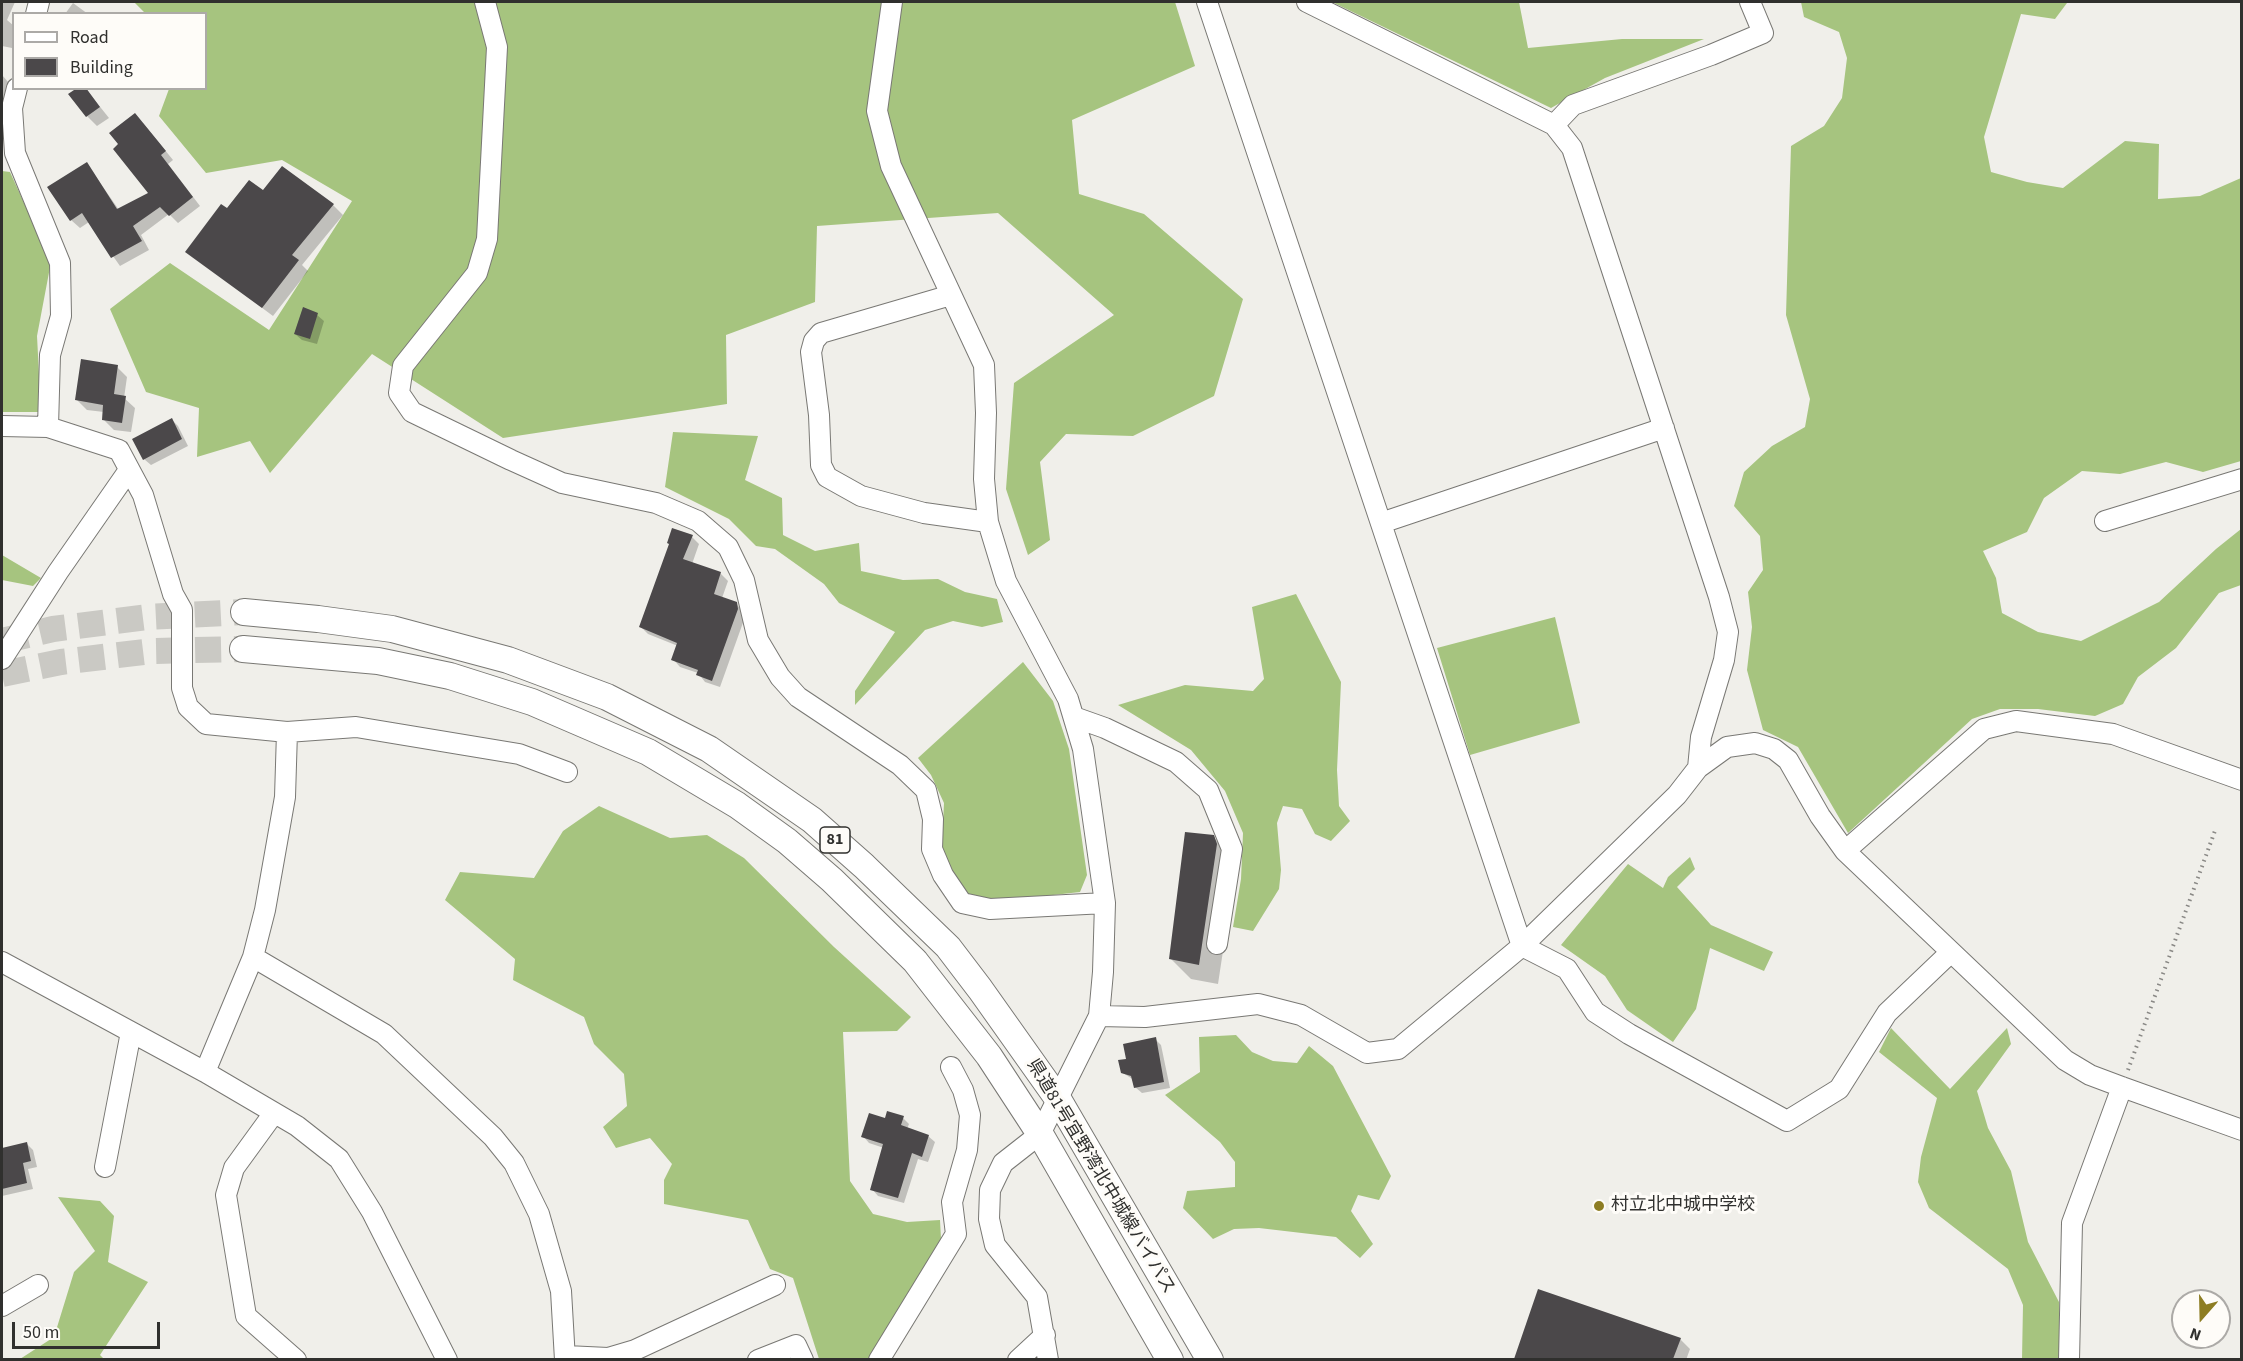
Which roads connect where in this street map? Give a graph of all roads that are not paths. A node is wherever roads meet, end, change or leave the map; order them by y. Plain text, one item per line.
1 (486, 2) edge
2 (892, 2) edge
3 (1207, 2) edge
4 (1307, 2) edge
5 (1750, 2) edge
6 (16, 90) edge
7 (1554, 125) junction
8 (951, 296) junction
9 (2, 426) edge
10 (48, 427) junction
11 (1664, 428) junction
12 (129, 470) junction
13 (2241, 479) edge
14 (2105, 521) dead end
15 (988, 522) junction
16 (1381, 523) junction
17 (244, 612) tunnel mouth
18 (243, 649) tunnel mouth
19 (2, 658) edge
20 (1074, 717) junction
21 (287, 732) junction
22 (1698, 768) junction
23 (567, 772) dead end
24 (2241, 780) edge
25 (1845, 851) junction
26 (1105, 903) junction
27 (1216, 944) dead end
28 (1522, 946) junction
29 (1952, 952) junction
30 (253, 957) junction
31 (2, 962) edge
32 (1099, 1016) junction
33 (131, 1032) junction
34 (951, 1067) dead end
35 (205, 1072) junction
36 (2122, 1087) junction
37 (1058, 1099) junction
38 (274, 1113) junction
39 (2241, 1130) edge
40 (1040, 1134) junction
41 (105, 1167) dead end
42 (38, 1285) dead end
43 (775, 1285) dead end
44 (2, 1305) edge
45 (1045, 1335) junction
46 (566, 1358) edge
47 (296, 1359) edge
48 (447, 1359) edge
49 (758, 1359) edge
50 (803, 1359) edge
51 (879, 1359) edge
52 (1018, 1359) edge
53 (1048, 1359) edge
54 (1170, 1359) edge
55 (1210, 1359) edge
56 (2068, 1359) edge

1 - 26 street
2 - 8 street
3 - 16 street
4 - 7 street
5 - 7 street
6 - 10 street
7 - 11 street
8 - 15 street
8 - 15 street
9 - 10 street
10 - 12 street
11 - 16 street
11 - 22 street
12 - 19 street
12 - 21 street
13 - 14 street
15 - 20 street
16 - 28 street
17 - 37 main road, 県道81号宜野湾北中城線バイパス / 81
18 - 40 main road, 県道81号宜野湾北中城線バイパス / 81
20 - 26 street
20 - 27 street
21 - 23 street
21 - 30 street
22 - 25 street
22 - 28 street
24 - 25 street
25 - 29 street
26 - 32 street
28 - 29 street
28 - 32 street
29 - 36 street
30 - 35 street
30 - 46 street
31 - 33 street
32 - 37 street
33 - 35 street
33 - 41 street
34 - 51 street
35 - 38 street
36 - 39 street
36 - 56 street
37 - 40 street
37 - 55 main road, 県道81号宜野湾北中城線バイパス / 81
38 - 47 street
38 - 48 street
40 - 45 street
40 - 54 main road, 県道81号宜野湾北中城線バイパス / 81
42 - 44 street
43 - 46 street
45 - 52 street
45 - 53 street
49 - 50 street

